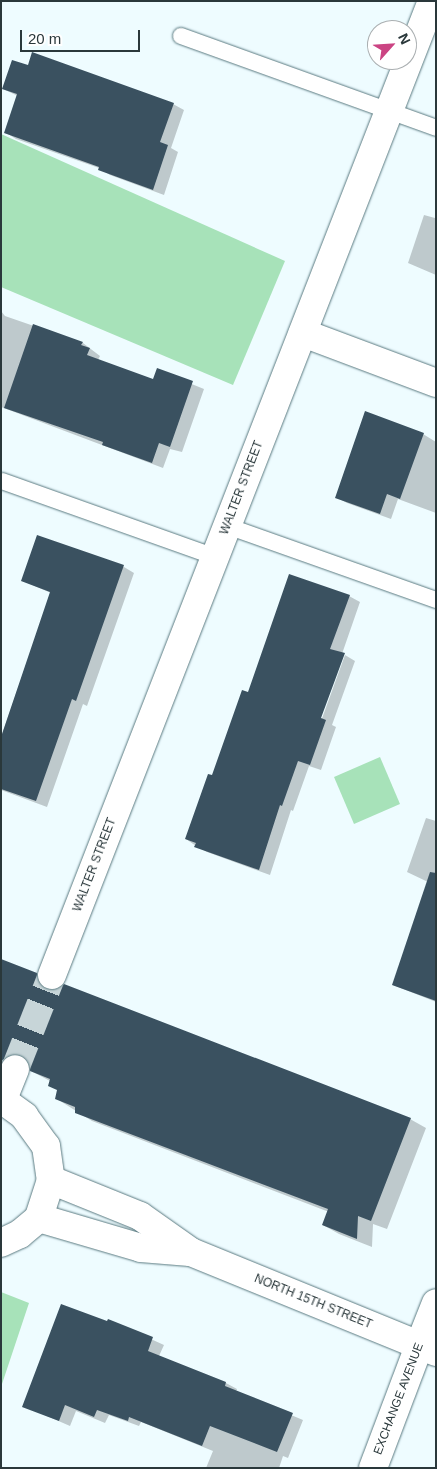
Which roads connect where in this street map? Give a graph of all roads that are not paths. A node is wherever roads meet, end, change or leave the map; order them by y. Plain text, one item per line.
1 (432, 1) edge
2 (180, 36) dead end
3 (389, 112) junction
4 (436, 128) edge
5 (303, 333) junction
6 (436, 383) edge
7 (2, 481) dead end
8 (227, 526) junction
9 (215, 558) junction
10 (436, 600) edge
11 (52, 975) tunnel mouth
12 (15, 1069) tunnel mouth
13 (2, 1099) edge
14 (50, 1180) junction
15 (39, 1218) junction
16 (1, 1243) edge
17 (191, 1252) junction
18 (436, 1303) edge
19 (428, 1349) edge
20 (373, 1468) edge

1 - 3 street, WALTER STREET
2 - 3 lane
3 - 4 lane
3 - 5 street, WALTER STREET
5 - 6 street
5 - 8 street, WALTER STREET
7 - 9 lane
8 - 9 street, WALTER STREET
8 - 10 lane
9 - 11 street, WALTER STREET
12 - 13 street
13 - 14 street
14 - 15 street
14 - 17 street, NORTH 15TH STREET
15 - 16 street
15 - 17 street, NORTH 15TH STREET
17 - 19 street, NORTH 15TH STREET
18 - 19 street, EXCHANGE AVENUE
19 - 20 street, EXCHANGE AVENUE

